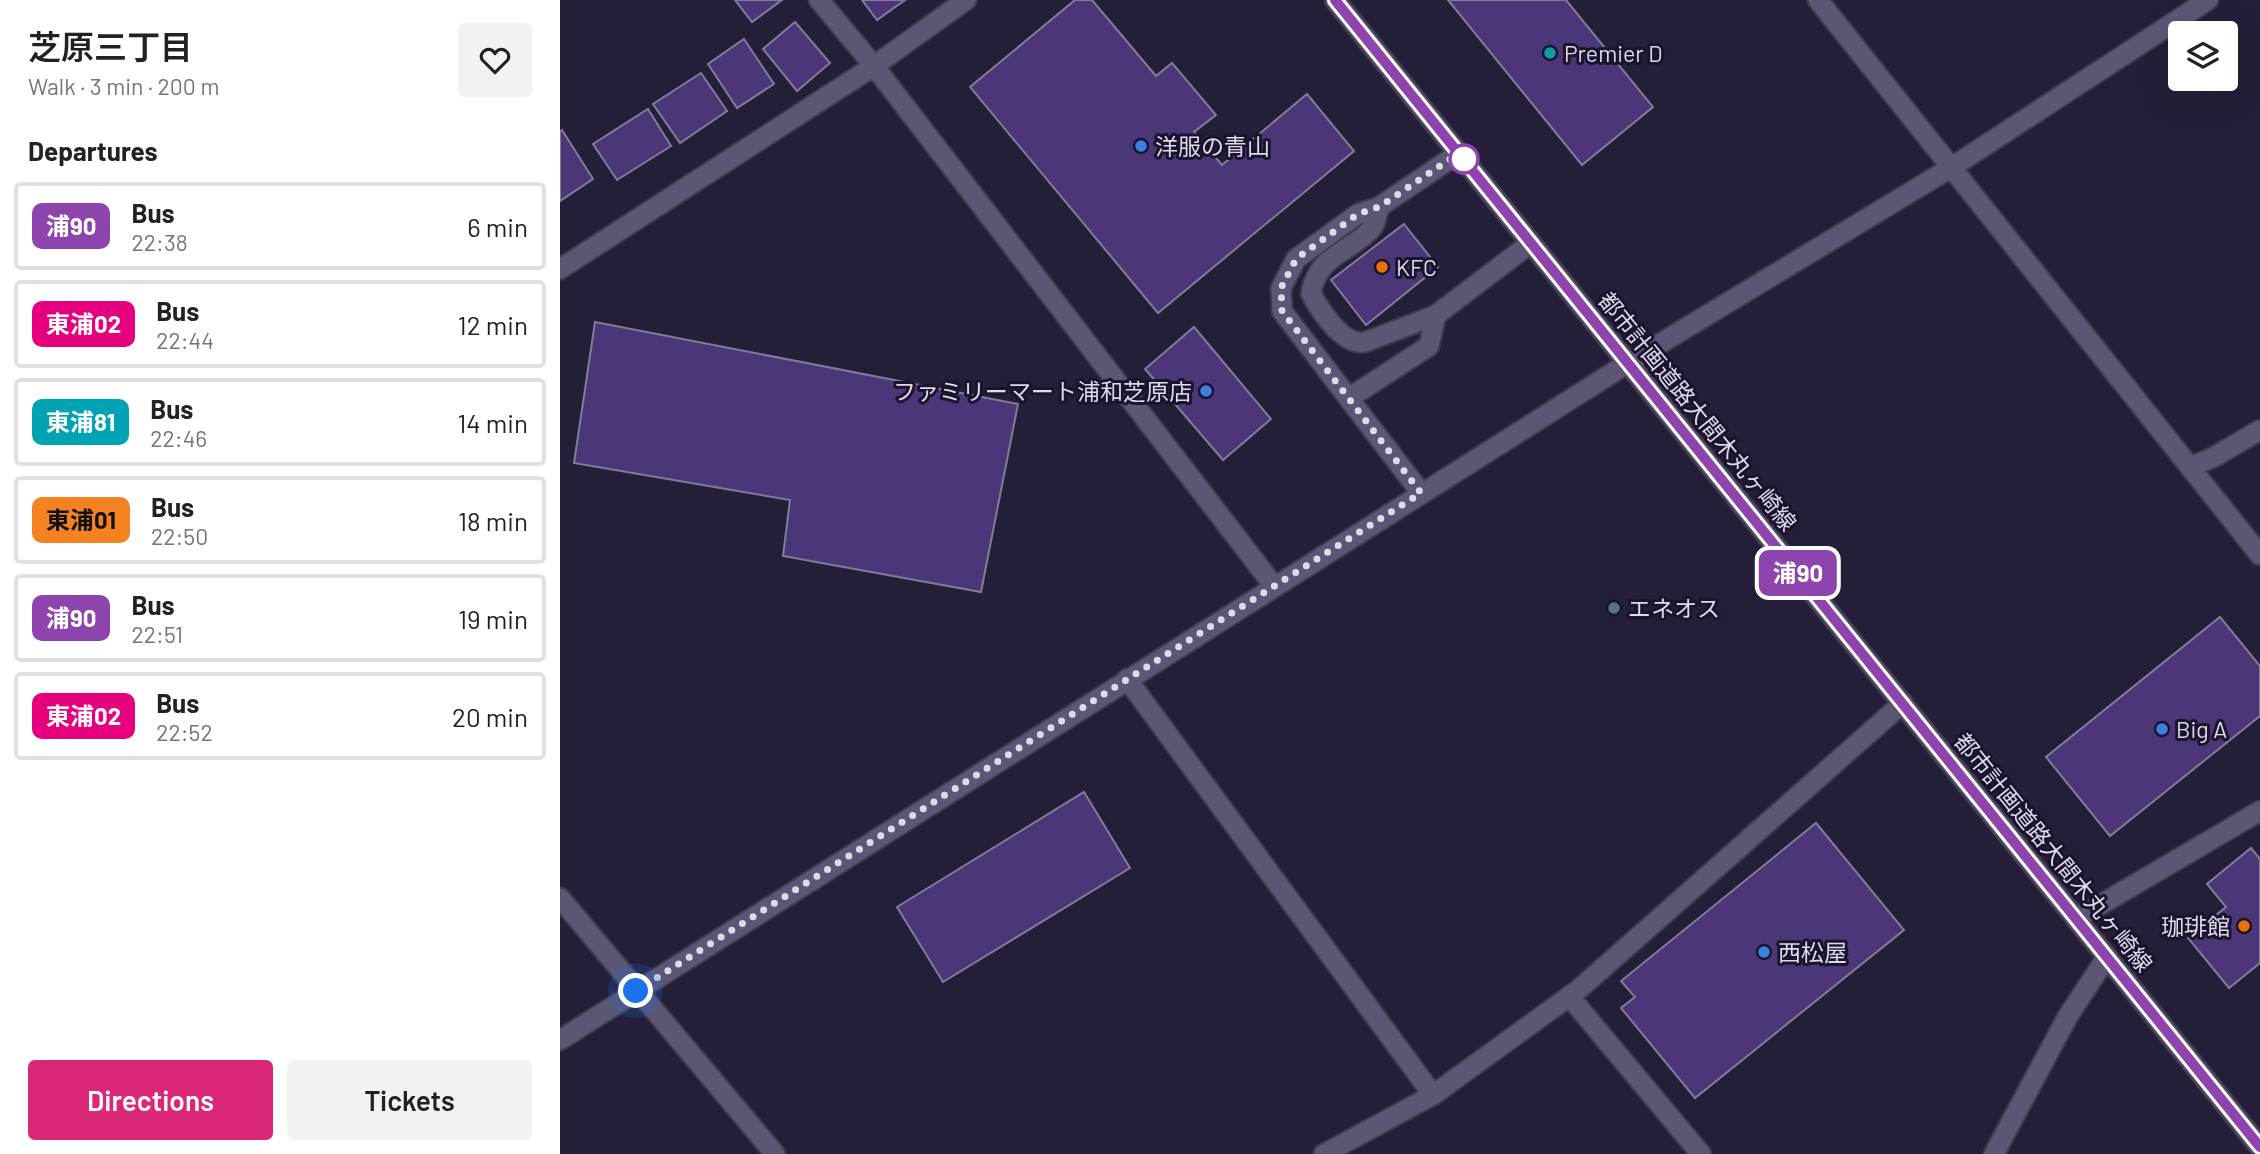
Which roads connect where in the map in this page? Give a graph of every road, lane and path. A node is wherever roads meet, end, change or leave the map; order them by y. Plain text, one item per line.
1 (819, 0) edge
2 (966, 0) edge
3 (1335, 0) edge
4 (1818, 0) edge
5 (2208, 0) edge
6 (874, 66) junction
7 (1459, 153) junction
8 (1952, 167) junction
9 (1379, 207) junction
10 (1531, 243) junction
11 (560, 269) edge
12 (1436, 315) junction
13 (1628, 363) junction
14 (1349, 398) junction
15 (2260, 430) edge
16 (2190, 467) junction
17 (1421, 493) junction
18 (2260, 555) edge
19 (1274, 586) junction
20 (1127, 679) junction
21 (1903, 703) junction
22 (2260, 811) edge
23 (560, 898) edge
24 (2077, 919) junction
25 (2107, 957) junction
26 (636, 991) junction
27 (1569, 996) junction
28 (560, 1040) edge
29 (1433, 1096) junction
30 (2260, 1147) edge
31 (775, 1154) edge
32 (1324, 1154) edge
33 (1701, 1154) edge
34 (1994, 1154) edge

1 - 6 street
2 - 6 street
3 - 7 street, 都市計画道路大間木丸ヶ崎線
4 - 8 street
5 - 8 street
6 - 11 street
6 - 19 street
7 - 9 street
7 - 10 street, 都市計画道路大間木丸ヶ崎線
8 - 13 street
8 - 16 street
9 - 12 street
9 - 14 street
10 - 12 street
10 - 13 street, 都市計画道路大間木丸ヶ崎線
12 - 14 street
13 - 17 street
13 - 21 street, 都市計画道路大間木丸ヶ崎線
14 - 17 street
15 - 16 street
16 - 18 street
17 - 19 street
19 - 20 street
20 - 26 street
20 - 29 street
21 - 24 street, 都市計画道路大間木丸ヶ崎線
21 - 27 street
22 - 24 street
23 - 26 street
24 - 25 street, 都市計画道路大間木丸ヶ崎線
25 - 30 street, 都市計画道路大間木丸ヶ崎線
25 - 34 street
26 - 28 street
26 - 31 street
27 - 29 street
27 - 33 street
29 - 32 street

